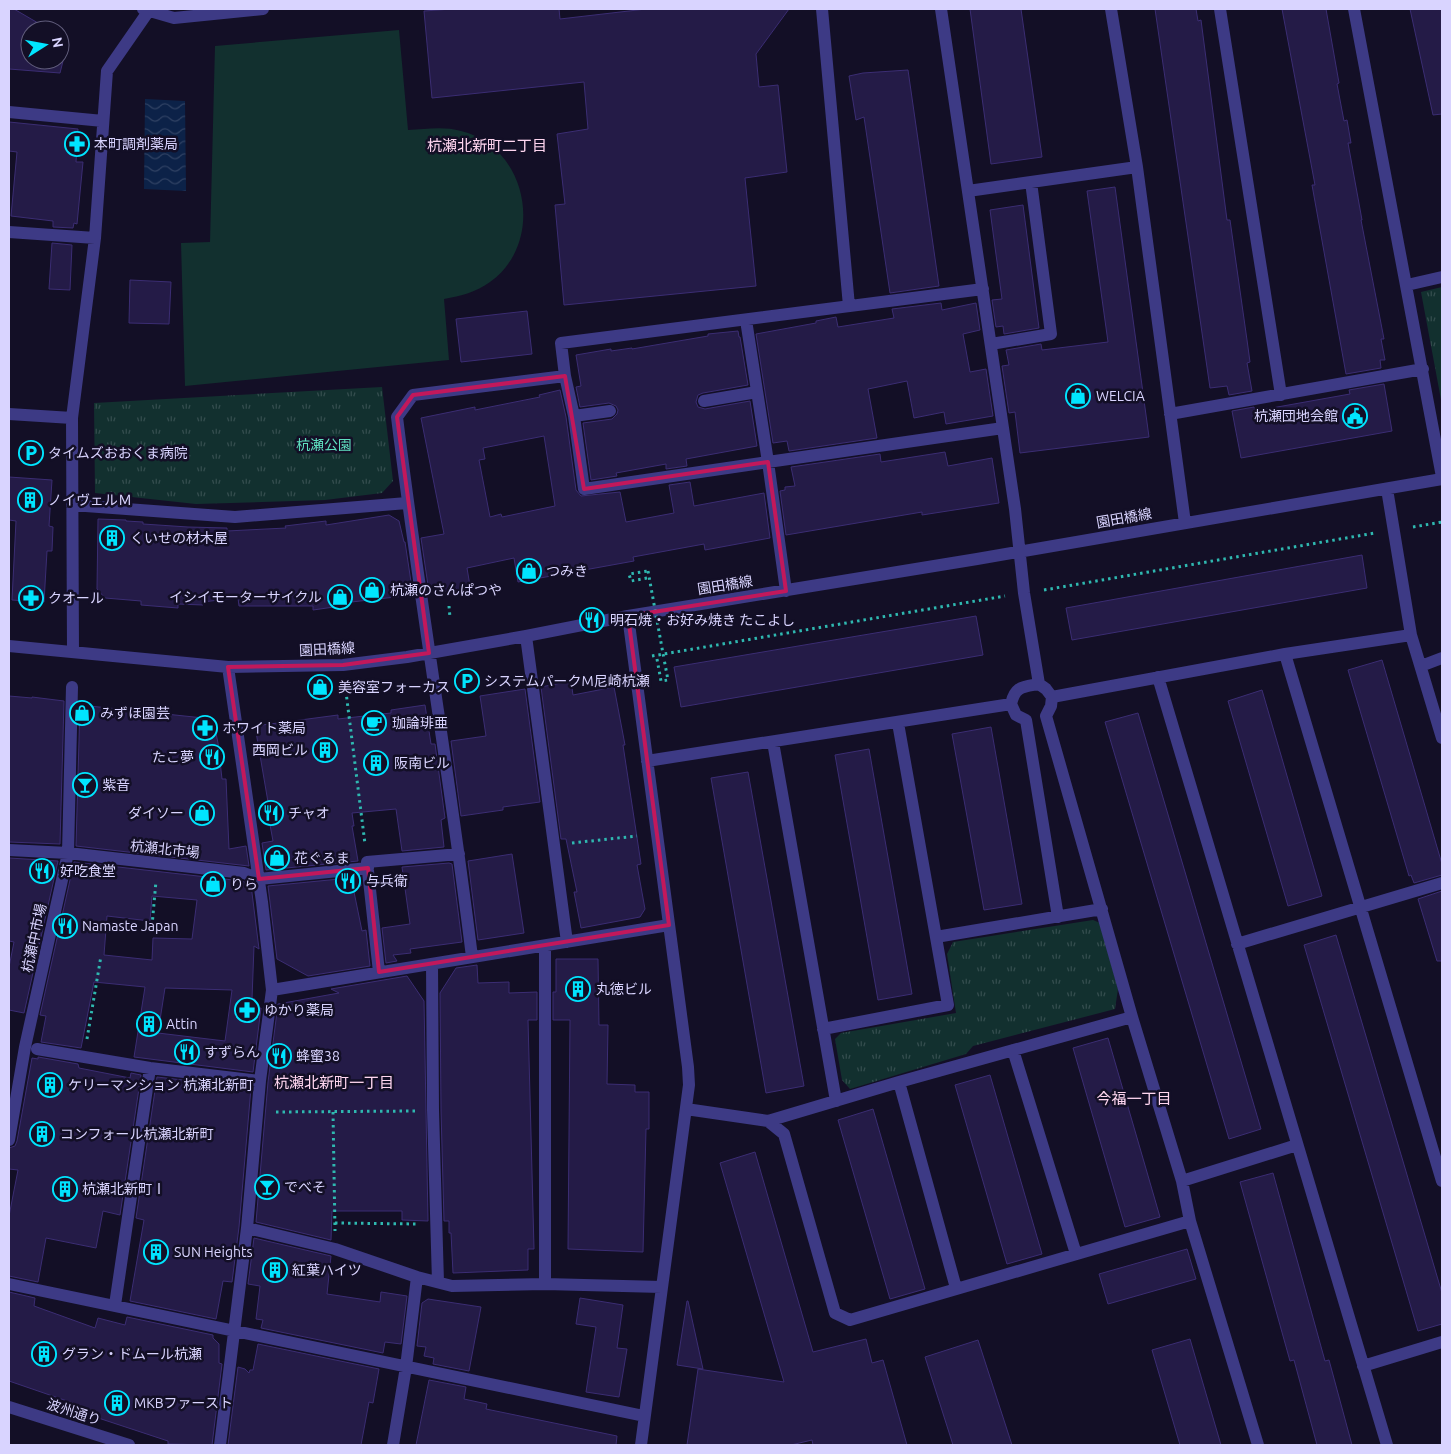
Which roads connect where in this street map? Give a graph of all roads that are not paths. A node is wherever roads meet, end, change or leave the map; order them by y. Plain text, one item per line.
1 (263, 9) edge
2 (822, 9) edge
3 (941, 9) edge
4 (1111, 9) edge
5 (1220, 9) edge
6 (1354, 9) edge
7 (147, 10) edge
8 (9, 112) edge
9 (103, 121) junction
10 (1137, 167) junction
11 (1031, 182) junction
12 (968, 191) junction
13 (9, 232) edge
14 (95, 238) junction
15 (1442, 277) edge
16 (1407, 285) junction
17 (983, 289) junction
18 (849, 306) junction
19 (746, 320) junction
20 (991, 344) junction
21 (1423, 369) junction
22 (565, 376) junction
23 (757, 392) junction
24 (1281, 395) junction
25 (704, 401) dead end
26 (610, 411) dead end
27 (9, 414) edge
28 (1170, 414) junction
29 (574, 416) junction
30 (72, 418) junction
31 (1003, 428) junction
32 (768, 462) junction
33 (1442, 478) edge
34 (1387, 489) junction
35 (407, 503) junction
36 (72, 505) junction
37 (1185, 523) junction
38 (1019, 552) junction
39 (786, 591) junction
40 (628, 616) junction
41 (1411, 635) junction
42 (526, 636) junction
43 (9, 646) edge
44 (72, 652) junction
45 (429, 653) junction
46 (1285, 654) junction
47 (1442, 658) edge
48 (1421, 666) junction
49 (228, 667) junction
50 (1158, 677) junction
51 (1039, 684) junction
52 (72, 688) dead end
53 (1052, 697) junction
54 (1011, 704) junction
55 (1046, 716) junction
56 (1026, 720) junction
57 (898, 723) junction
58 (1442, 738) edge
59 (773, 742) junction
60 (648, 761) junction
61 (9, 850) edge
62 (68, 853) junction
63 (459, 854) junction
64 (367, 865) junction
65 (258, 879) junction
66 (1442, 883) edge
67 (1360, 907) junction
68 (1102, 909) junction
69 (1058, 917) junction
70 (669, 925) junction
71 (936, 937) junction
72 (567, 942) junction
73 (1237, 944) junction
74 (545, 946) junction
75 (472, 957) junction
76 (432, 964) junction
77 (379, 972) junction
78 (272, 990) junction
79 (1132, 1017) junction
80 (823, 1029) junction
81 (37, 1049) dead end
82 (1013, 1050) junction
83 (150, 1068) junction
84 (260, 1081) junction
85 (899, 1082) junction
86 (836, 1101) junction
87 (686, 1109) junction
88 (768, 1121) junction
89 (9, 1140) edge
90 (1297, 1145) junction
91 (1182, 1180) junction
92 (1442, 1181) edge
93 (1190, 1221) junction
94 (247, 1228) junction
95 (1076, 1254) junction
96 (418, 1276) junction
97 (438, 1282) junction
98 (9, 1284) edge
99 (545, 1284) junction
100 (662, 1287) junction
101 (956, 1288) junction
102 (115, 1305) junction
103 (235, 1332) junction
104 (1442, 1342) edge
105 (1363, 1366) junction
106 (406, 1367) junction
107 (9, 1407) edge
108 (644, 1416) junction
109 (129, 1445) edge
110 (220, 1445) edge
111 (393, 1445) edge
112 (641, 1445) edge
113 (1258, 1445) edge
114 (1386, 1445) edge

1 - 7 street
2 - 18 street
3 - 12 street
4 - 10 street
5 - 24 street
6 - 16 street
7 - 9 street
8 - 9 street
9 - 14 street
10 - 11 street
10 - 28 street
11 - 12 street
11 - 20 street
12 - 17 street
13 - 14 street
14 - 30 street
15 - 16 street
16 - 21 street
17 - 18 street
17 - 20 street
18 - 19 street
19 - 22 street
19 - 23 street
20 - 31 street
21 - 24 street
21 - 33 street
22 - 29 street
22 - 35 street
23 - 25 street
23 - 32 street
24 - 28 street
26 - 29 street
27 - 30 street
28 - 37 street
29 - 32 street
30 - 36 street
31 - 32 street
31 - 38 street
32 - 39 street
33 - 34 street, 園田橋線
34 - 37 street, 園田橋線
34 - 41 street
35 - 36 street
35 - 45 street
36 - 44 street
37 - 38 street, 園田橋線
38 - 39 street, 園田橋線
38 - 51 street
39 - 40 street, 園田橋線
40 - 42 street, 園田橋線
40 - 60 street
41 - 46 street
41 - 48 street
42 - 45 street, 園田橋線
42 - 72 street
43 - 44 street, 園田橋線
44 - 49 street, 園田橋線
45 - 49 street, 園田橋線
45 - 63 street
46 - 50 street
46 - 67 street
47 - 48 street
48 - 58 street
49 - 65 street
50 - 53 street
50 - 73 street
51 - 53 street
51 - 54 street
52 - 62 street, 杭瀬中市場
53 - 55 street
54 - 56 street
54 - 57 street
55 - 56 street
55 - 68 street
56 - 69 street
57 - 59 street
57 - 71 street
59 - 60 street
59 - 80 street
60 - 70 street
61 - 62 street
62 - 65 street, 杭瀬北市場
62 - 89 street, 杭瀬中市場
63 - 64 street
63 - 75 street
64 - 65 street
64 - 77 street
65 - 78 street
66 - 67 street
67 - 73 street
67 - 92 street
68 - 69 street
68 - 79 street
69 - 71 street
70 - 72 street
70 - 87 street
71 - 80 street
72 - 74 street
73 - 90 street
74 - 75 street
74 - 99 street
75 - 76 street
76 - 77 street
76 - 97 street
77 - 78 street
78 - 84 street
79 - 82 street
79 - 91 street
80 - 86 street
81 - 83 street
82 - 85 street
82 - 95 street
83 - 84 street
83 - 102 street
84 - 94 street
85 - 86 street
85 - 101 street
86 - 88 street
87 - 88 street
87 - 100 street
88 - 101 street
90 - 91 street
90 - 105 street
91 - 93 street
93 - 95 street
93 - 113 street
94 - 96 street
94 - 103 street
95 - 101 street
96 - 97 street
96 - 106 street
97 - 99 street
98 - 102 street
99 - 100 street
100 - 108 street
102 - 103 street
103 - 106 street
103 - 110 street
104 - 105 street
105 - 114 street
106 - 108 street
106 - 111 street
107 - 109 street, 波州通り
108 - 112 street

